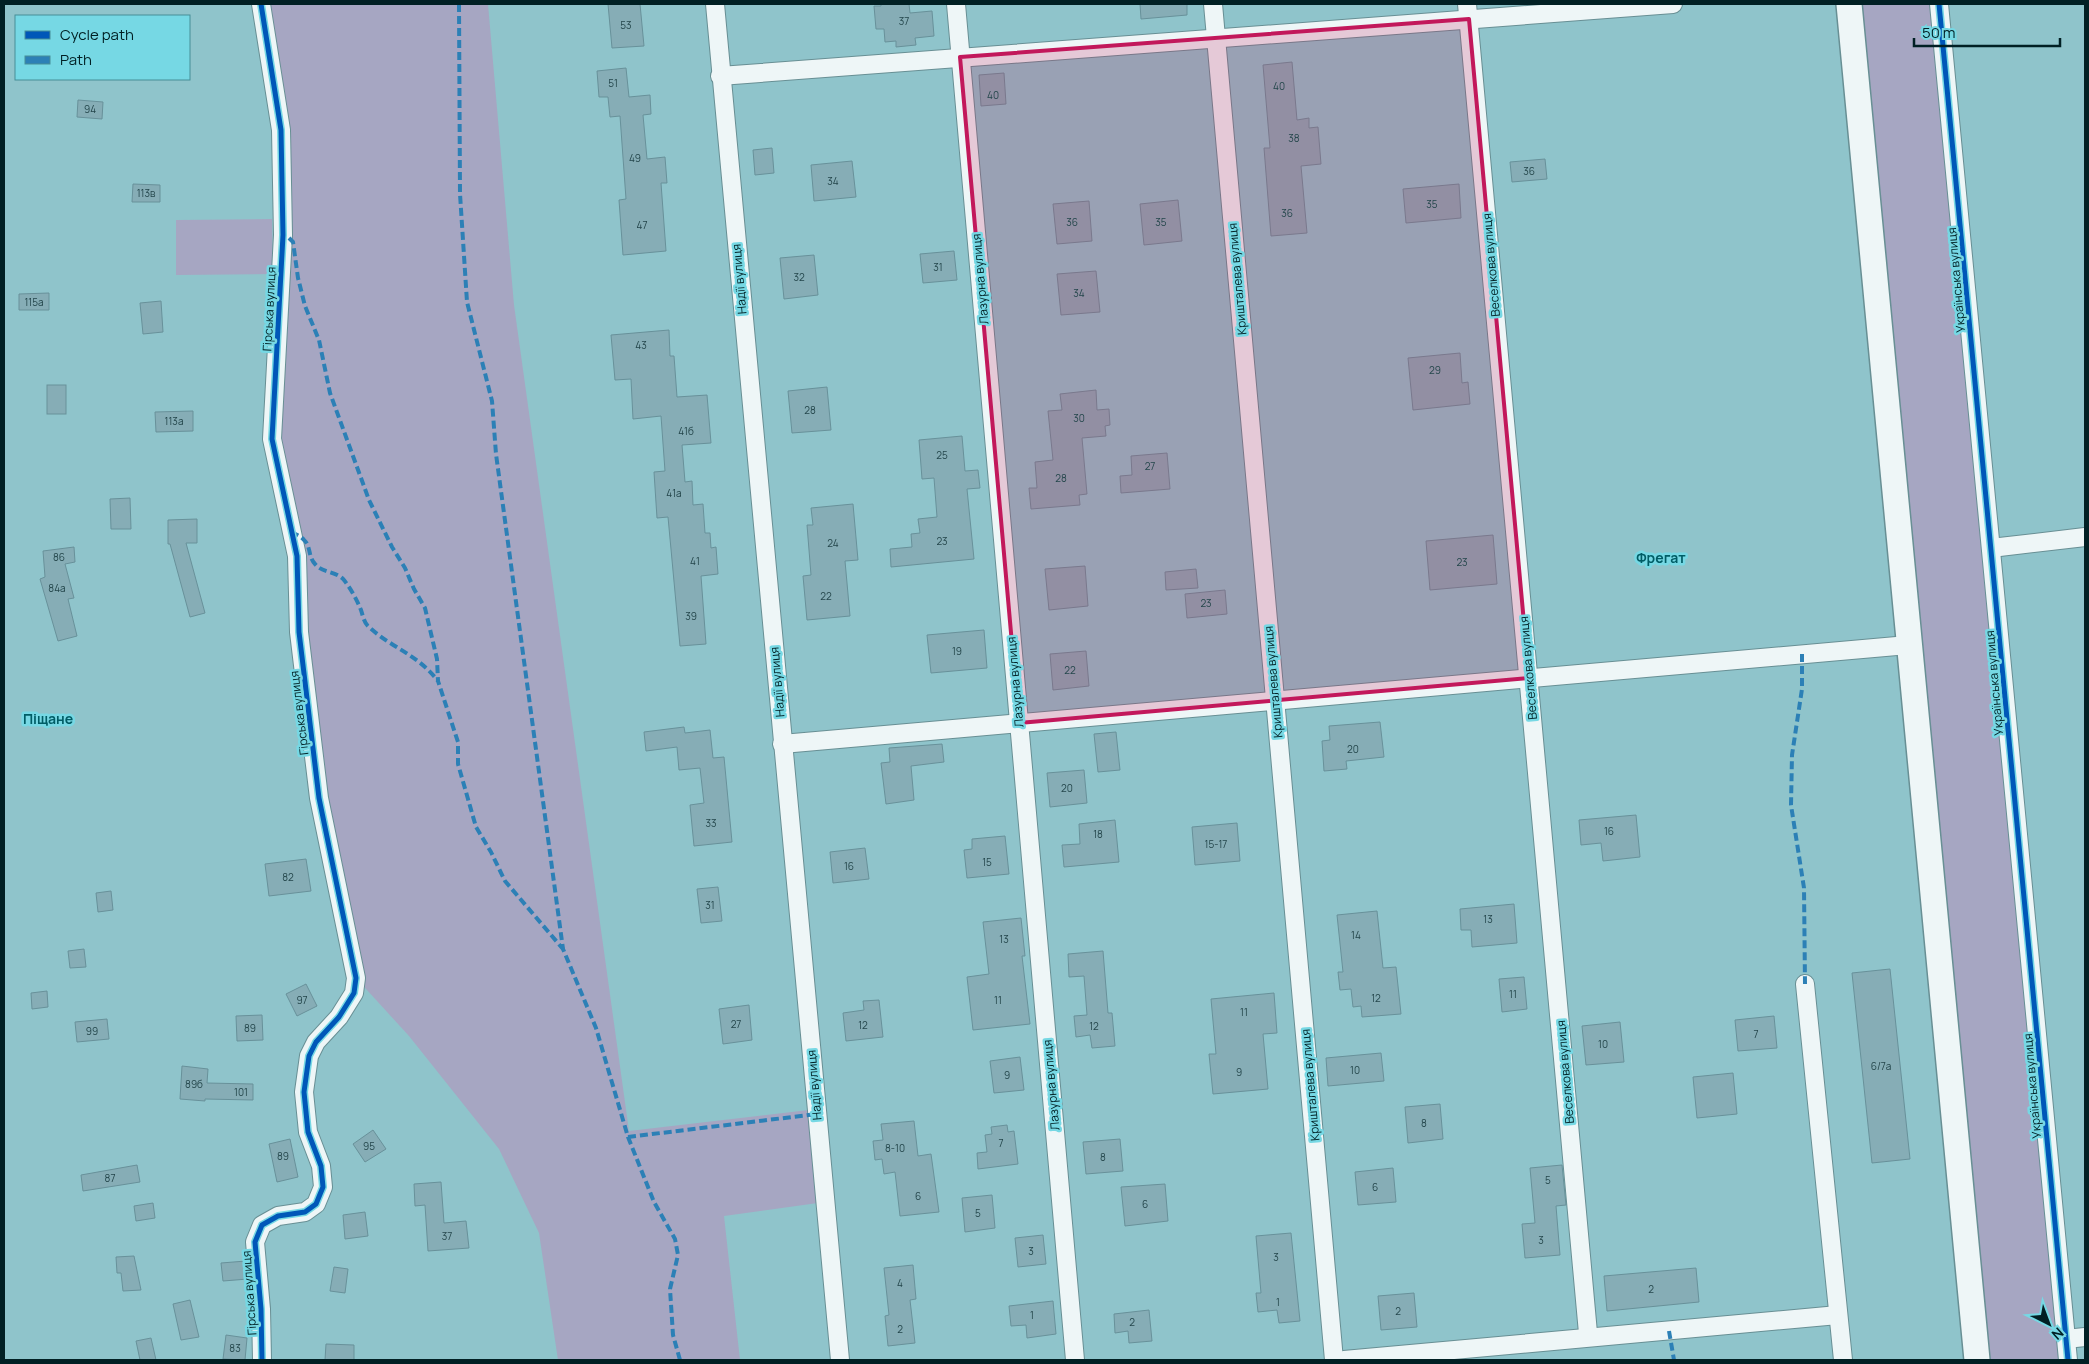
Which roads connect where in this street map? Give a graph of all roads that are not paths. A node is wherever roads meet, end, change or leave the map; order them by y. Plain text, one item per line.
1 (261, 4) edge
2 (715, 4) edge
3 (956, 4) edge
4 (1213, 4) edge
5 (1673, 4) edge
6 (1848, 4) edge
7 (1939, 4) edge
8 (1468, 11) edge
9 (1216, 38) junction
10 (960, 57) junction
11 (720, 76) junction
12 (2085, 537) edge
13 (1991, 548) junction
14 (1908, 645) junction
15 (1529, 678) junction
16 (1275, 700) junction
17 (1019, 723) junction
18 (782, 744) junction
19 (1805, 984) dead end
20 (1838, 1315) junction
21 (1588, 1333) dead end
22 (2085, 1337) edge
23 (2066, 1339) junction
24 (1508, 1353) edge
25 (262, 1360) edge
26 (840, 1360) edge
27 (1075, 1360) edge
28 (1334, 1360) edge
29 (1344, 1360) edge
30 (1843, 1360) edge
31 (1977, 1360) edge
32 (2068, 1360) edge

1 - 25 street, Гірська вулиця
2 - 11 street, Надії вулиця
3 - 10 street, Лазурна вулиця
4 - 9 street, Кришталева вулиця
5 - 8 street
6 - 14 street
7 - 13 street, Українська вулиця
8 - 9 street
8 - 15 street, Веселкова вулиця
9 - 10 street
9 - 16 street, Кришталева вулиця
10 - 11 street
10 - 17 street, Лазурна вулиця
11 - 18 street, Надії вулиця
12 - 13 street
13 - 23 street, Українська вулиця
14 - 15 street
14 - 31 street
15 - 16 street
15 - 21 street, Веселкова вулиця
16 - 17 street
16 - 28 street, Кришталева вулиця
17 - 18 street
17 - 27 street, Лазурна вулиця
18 - 26 street, Надії вулиця
19 - 20 street
20 - 24 street
20 - 30 street
22 - 23 street
23 - 32 street, Українська вулиця
24 - 29 street

